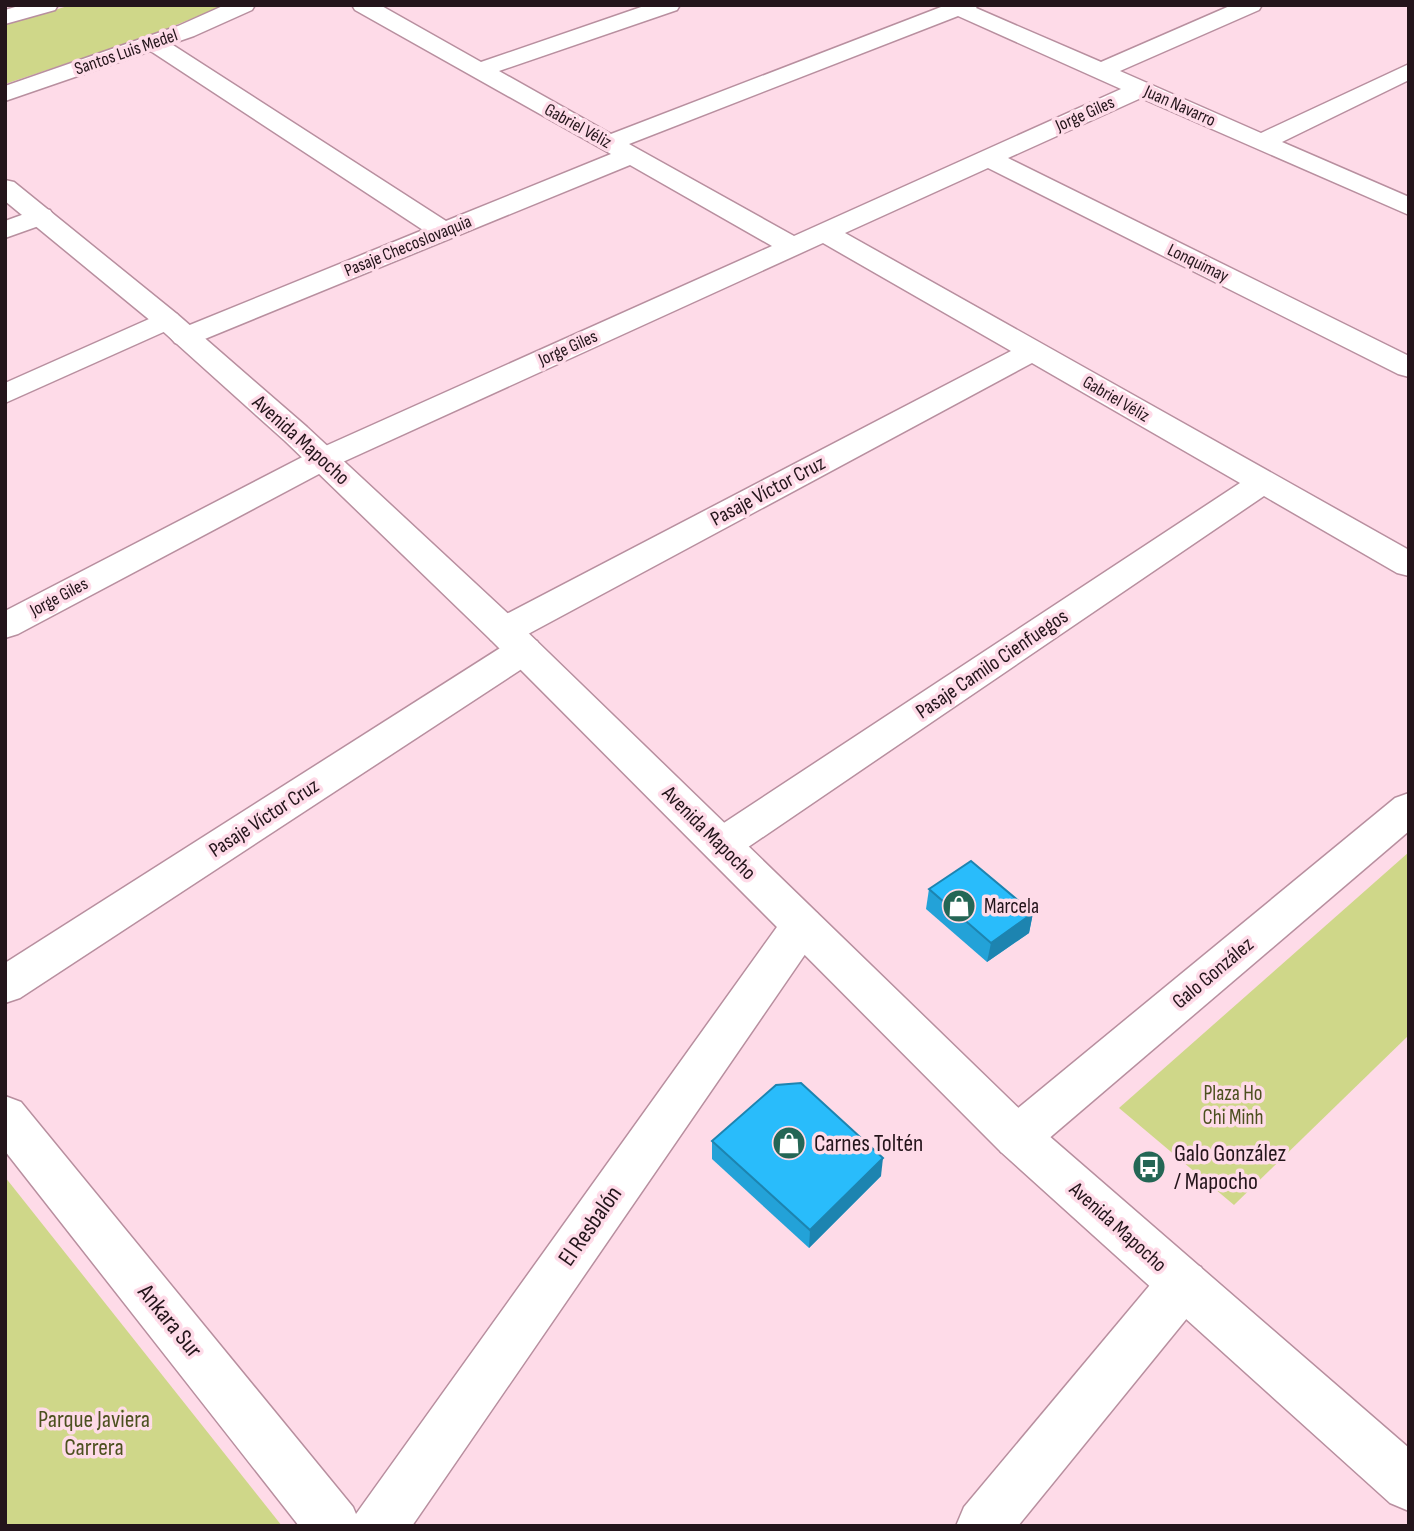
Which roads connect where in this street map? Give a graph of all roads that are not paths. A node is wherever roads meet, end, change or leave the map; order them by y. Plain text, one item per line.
1 (47, 5) edge
2 (244, 5) edge
3 (669, 5) edge
4 (1251, 5) edge
5 (368, 6) edge
6 (959, 6) edge
7 (5, 17) edge
8 (153, 43) junction
9 (480, 70) junction
10 (1101, 71) junction
11 (1409, 71) edge
12 (1141, 89) junction
13 (5, 94) edge
14 (1262, 142) junction
15 (620, 149) junction
16 (988, 158) junction
17 (5, 188) edge
18 (1409, 207) edge
19 (41, 216) junction
20 (5, 230) edge
21 (444, 232) junction
22 (824, 232) junction
23 (793, 246) junction
24 (176, 329) junction
25 (1032, 351) junction
26 (1409, 368) edge
27 (5, 394) edge
28 (323, 459) junction
29 (1263, 482) junction
30 (1409, 565) edge
31 (5, 626) edge
32 (514, 640) junction
33 (1409, 808) edge
34 (721, 845) junction
35 (802, 925) junction
36 (5, 985) edge
37 (5, 1116) edge
38 (1017, 1138) junction
39 (1182, 1284) junction
40 (1409, 1484) edge
41 (334, 1526) edge
42 (379, 1526) edge
43 (983, 1526) edge

1 - 7 street
2 - 8 street, Santos Luis Medel
3 - 9 street
4 - 10 street
5 - 9 street, Gabriel Véliz
6 - 10 street, Juan Navarro
6 - 15 street, Pasaje Checoslovaquia
8 - 13 street, Santos Luis Medel
8 - 21 street
9 - 15 street, Gabriel Véliz
10 - 12 street, Juan Navarro
11 - 14 street
12 - 14 street, Juan Navarro
12 - 16 street, Jorge Giles
14 - 18 street, Juan Navarro
15 - 21 street, Pasaje Checoslovaquia
15 - 23 street, Gabriel Véliz
16 - 22 street, Jorge Giles
16 - 26 street, Lonquimay
17 - 19 street, Avenida Mapocho
19 - 20 street
19 - 24 street, Avenida Mapocho
21 - 24 street, Pasaje Checoslovaquia
22 - 23 street, Jorge Giles
22 - 25 street, Gabriel Véliz
23 - 28 street, Jorge Giles
24 - 27 street, Pasaje Checoslovaquia
24 - 28 street, Avenida Mapocho
25 - 29 street, Gabriel Véliz
25 - 32 street, Pasaje Víctor Cruz
28 - 31 street, Jorge Giles
28 - 32 street, Avenida Mapocho
29 - 30 street, Gabriel Véliz
29 - 34 street, Pasaje Camilo Cienfuegos
32 - 34 street, Avenida Mapocho
32 - 36 street, Pasaje Víctor Cruz
33 - 38 street, Galo González
34 - 35 street, Avenida Mapocho
35 - 38 street, Avenida Mapocho
35 - 42 street, El Resbalón
37 - 41 street, Ankara Sur
38 - 39 street, Avenida Mapocho
39 - 40 street, Avenida Mapocho
39 - 43 street

